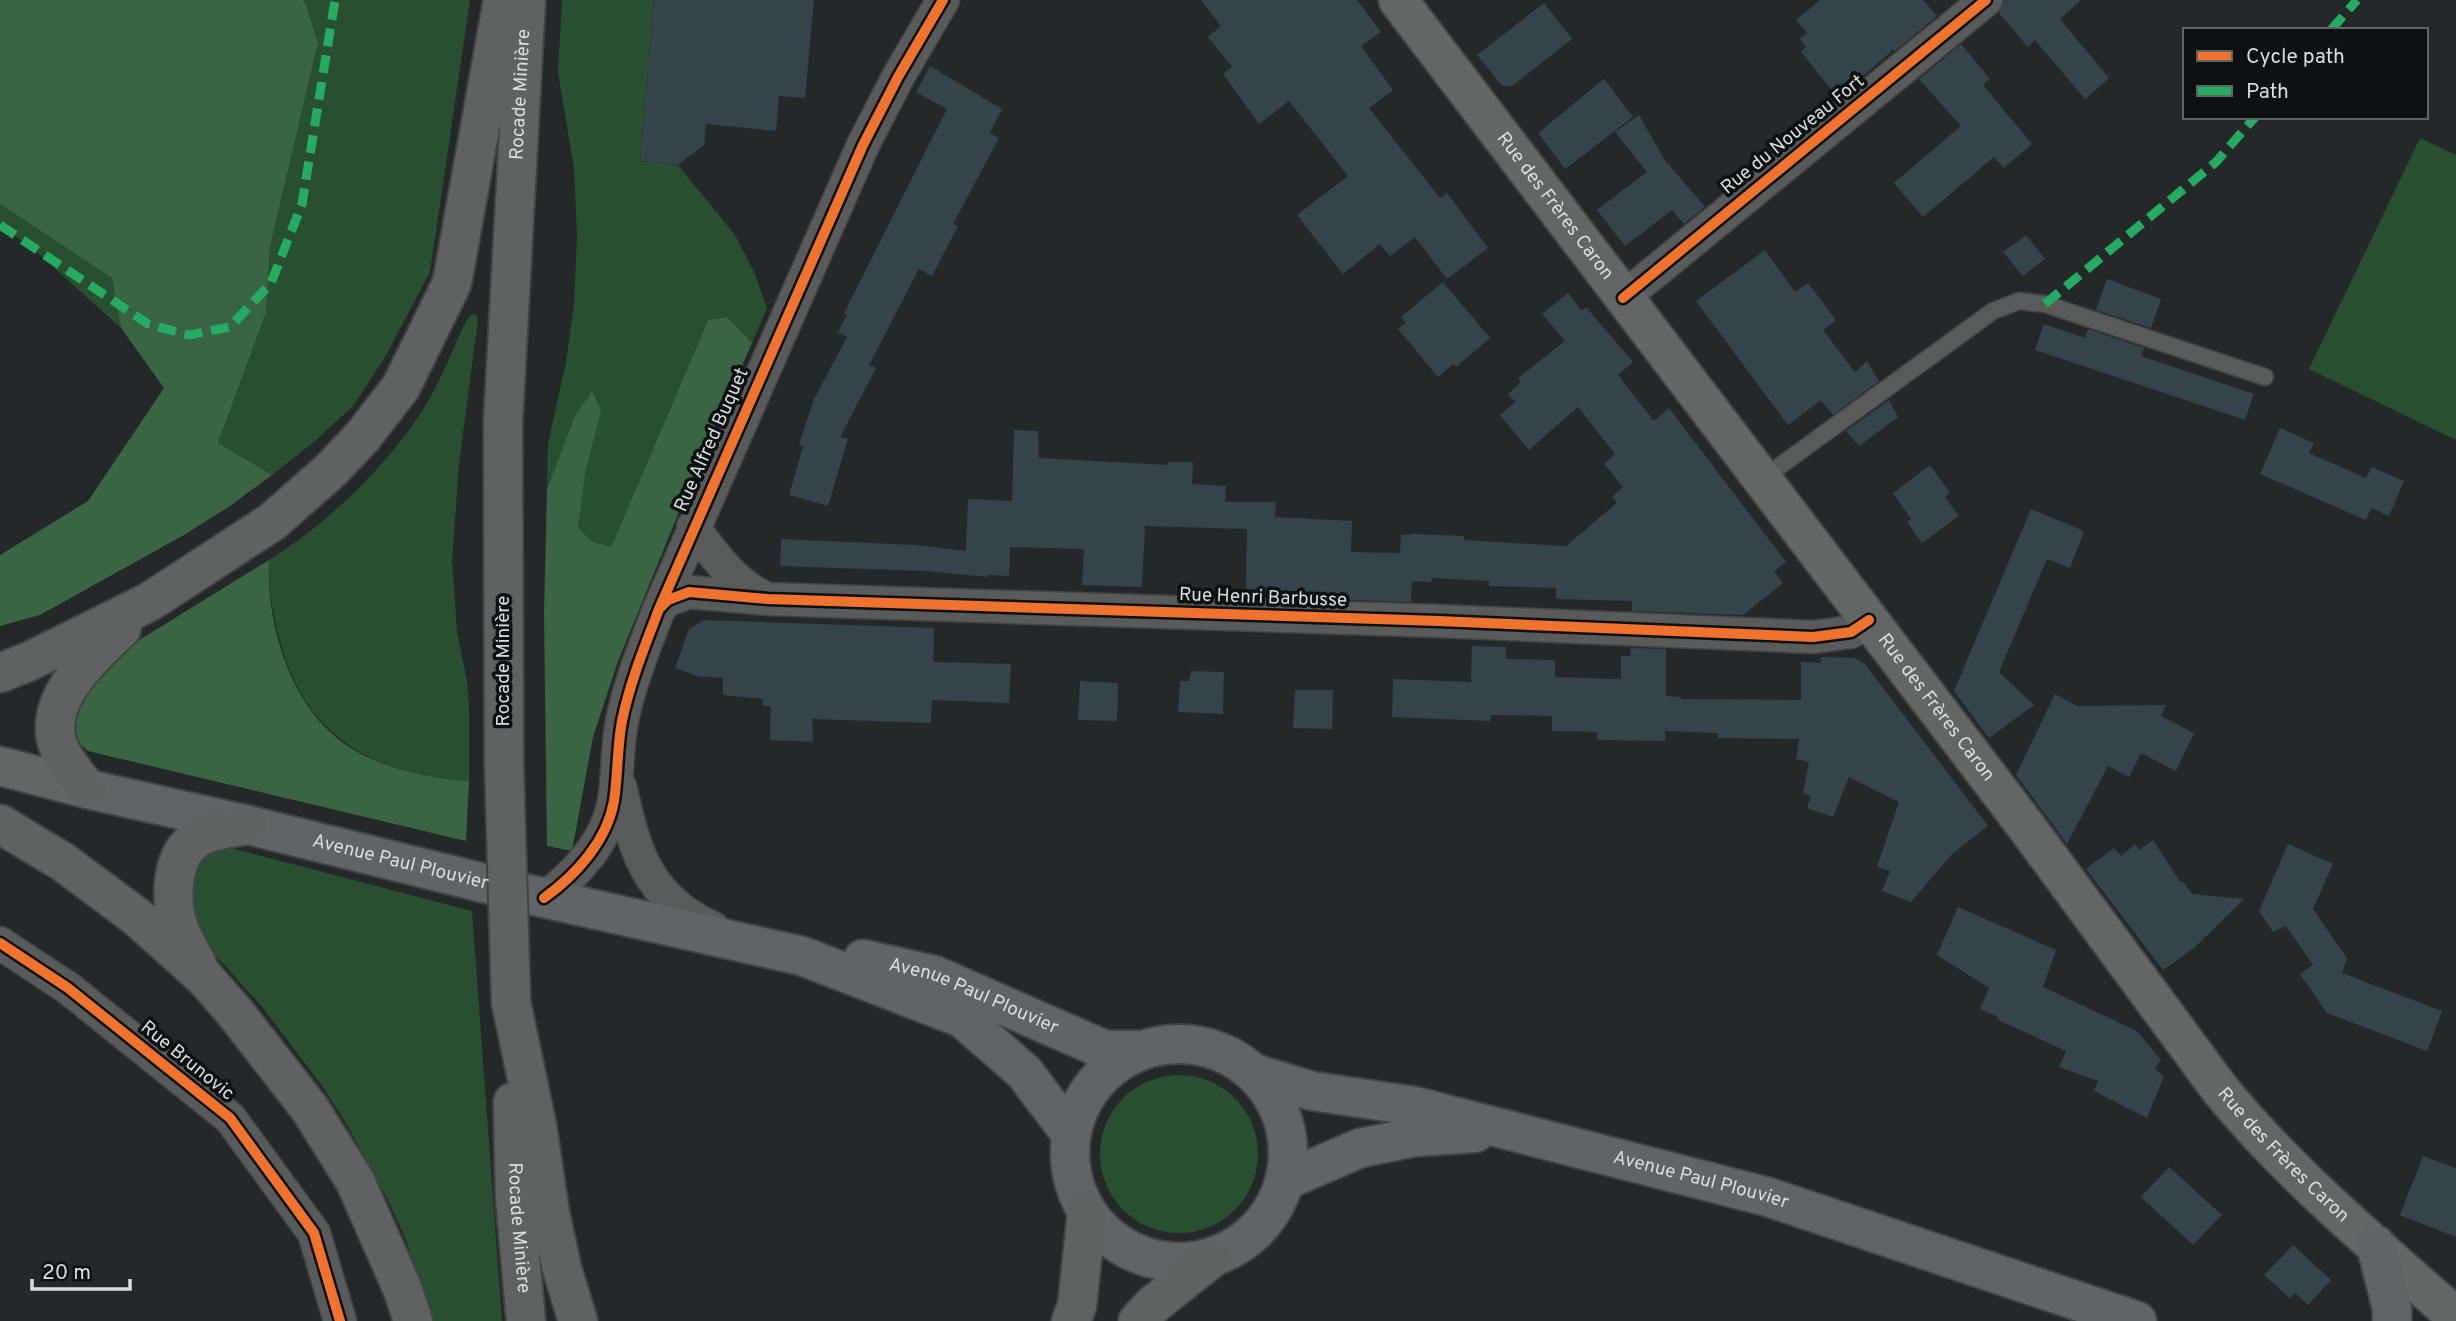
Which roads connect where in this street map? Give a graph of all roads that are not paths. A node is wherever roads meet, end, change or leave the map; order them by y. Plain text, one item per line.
1 (503, 0) edge
2 (526, 0) edge
3 (943, 0) edge
4 (1398, 0) edge
5 (1986, 0) edge
6 (1623, 298) junction
7 (2265, 377) dead end
8 (1762, 480) junction
9 (693, 527) junction
10 (768, 599) junction
11 (149, 602) junction
12 (659, 609) junction
13 (1869, 620) junction
14 (0, 673) edge
15 (0, 766) edge
16 (616, 771) junction
17 (88, 789) junction
18 (0, 824) edge
19 (248, 825) junction
20 (544, 898) junction
21 (0, 943) edge
22 (747, 944) junction
23 (802, 956) junction
24 (204, 977) junction
25 (511, 1002) junction
26 (1141, 1050) junction
27 (1256, 1074) junction
28 (1514, 1132) junction
29 (1071, 1134) junction
30 (1286, 1180) junction
31 (1087, 1212) junction
32 (2376, 1245) junction
33 (1212, 1258) junction
34 (2456, 1317) edge
35 (340, 1321) edge
36 (413, 1321) edge
37 (526, 1321) edge
38 (578, 1321) edge
39 (1071, 1321) edge
40 (1138, 1321) edge
41 (2137, 1321) edge
42 (2392, 1321) edge

1 - 11 highway
2 - 25 highway, Rocade Minière, bridge
3 - 9 street, Rue Alfred Buquet
4 - 6 main road, Rue des Frères Caron
5 - 6 street, Rue du Nouveau Fort
6 - 8 main road, Rue des Frères Caron
7 - 8 lane
8 - 13 main road, Rue des Frères Caron
9 - 10 street, Rue Henri Barbusse
9 - 12 street, Rue Alfred Buquet
10 - 12 street, Rue Henri Barbusse
10 - 13 street, Rue Henri Barbusse
11 - 14 highway
11 - 17 highway
12 - 16 street, Rue Alfred Buquet
13 - 32 main road, Rue des Frères Caron
15 - 17 main road, Avenue Paul Plouvier
16 - 20 street, Rue Alfred Buquet
16 - 22 street, Rue Alfred Buquet
17 - 19 main road, Avenue Paul Plouvier
18 - 24 highway
19 - 20 main road, Avenue Paul Plouvier
19 - 24 highway
20 - 22 main road, Avenue Paul Plouvier
21 - 35 street, Rue Brunovic
22 - 23 main road, Avenue Paul Plouvier
23 - 26 main road, Avenue Paul Plouvier
23 - 29 main road, Avenue Paul Plouvier
24 - 36 highway
25 - 37 highway, Rocade Minière
25 - 38 highway
26 - 27 main road
26 - 29 main road
27 - 28 main road, Avenue Paul Plouvier
27 - 30 main road
28 - 30 main road
28 - 41 main road, Avenue Paul Plouvier
29 - 31 main road
30 - 33 main road
31 - 33 main road
31 - 39 highway
32 - 34 main road, Rue des Frères Caron
32 - 42 main road
33 - 40 highway

